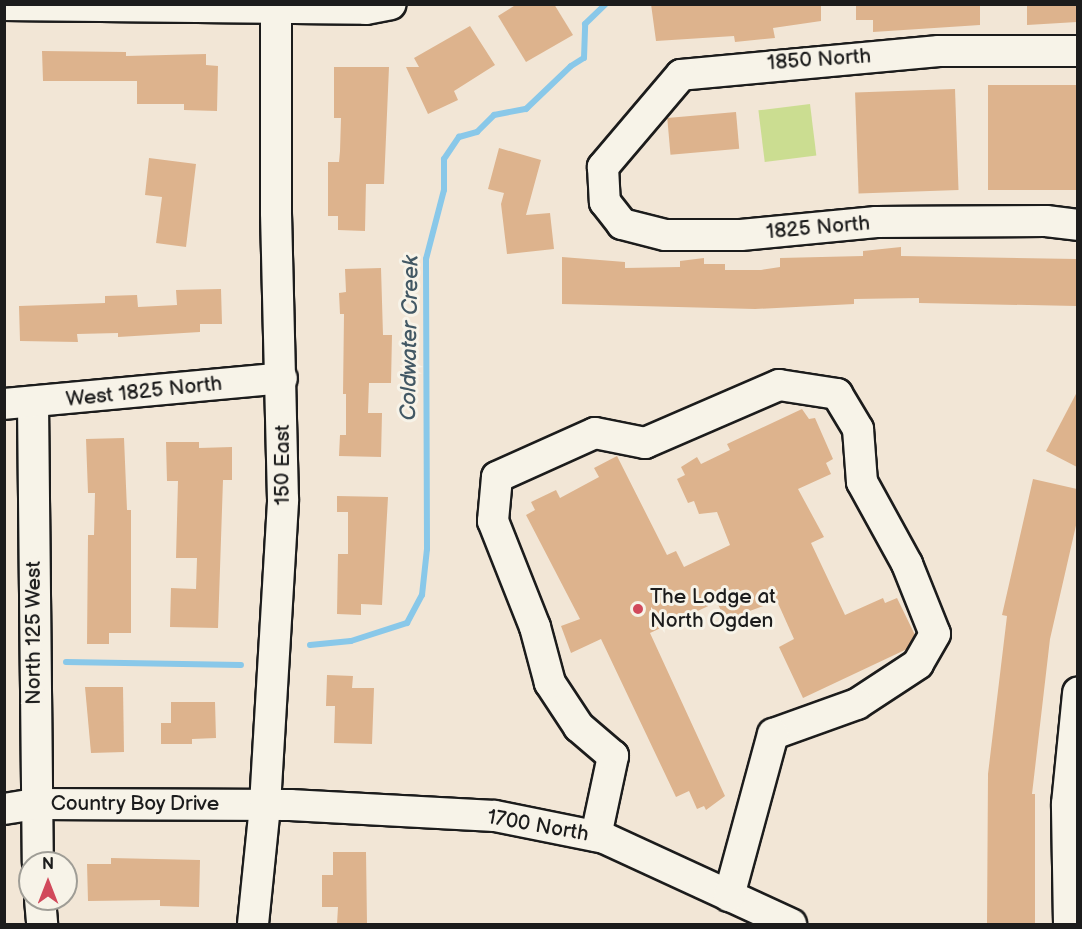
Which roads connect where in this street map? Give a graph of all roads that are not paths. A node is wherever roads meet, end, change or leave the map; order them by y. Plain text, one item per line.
1 (4, 4) edge
2 (391, 4) edge
3 (276, 6) edge
4 (1077, 51) edge
5 (603, 167) joint
6 (1077, 225) edge
7 (282, 378) junction
8 (19, 404) edge
9 (1077, 693) edge
10 (35, 804) junction
11 (265, 804) junction
12 (4, 809) edge
13 (596, 836) junction
14 (1073, 850) edge
15 (37, 851) edge
16 (729, 896) junction
17 (253, 924) edge
18 (791, 924) edge
19 (1069, 924) edge

1 - 3 street
2 - 3 street
3 - 7 street, 150 East
4 - 5 street, 1850 North
5 - 6 street, 1825 North
7 - 8 street, West 1825 North
7 - 11 street, 150 East
8 - 10 street, North 125 West
9 - 14 street
10 - 11 street, Country Boy Drive
10 - 12 street, Country Boy Drive
10 - 15 street, North 125 West
11 - 13 street, 1700 North
11 - 17 street, 150 East
13 - 16 street, 1700 North
13 - 16 street
14 - 19 street
16 - 18 street, 1700 North

